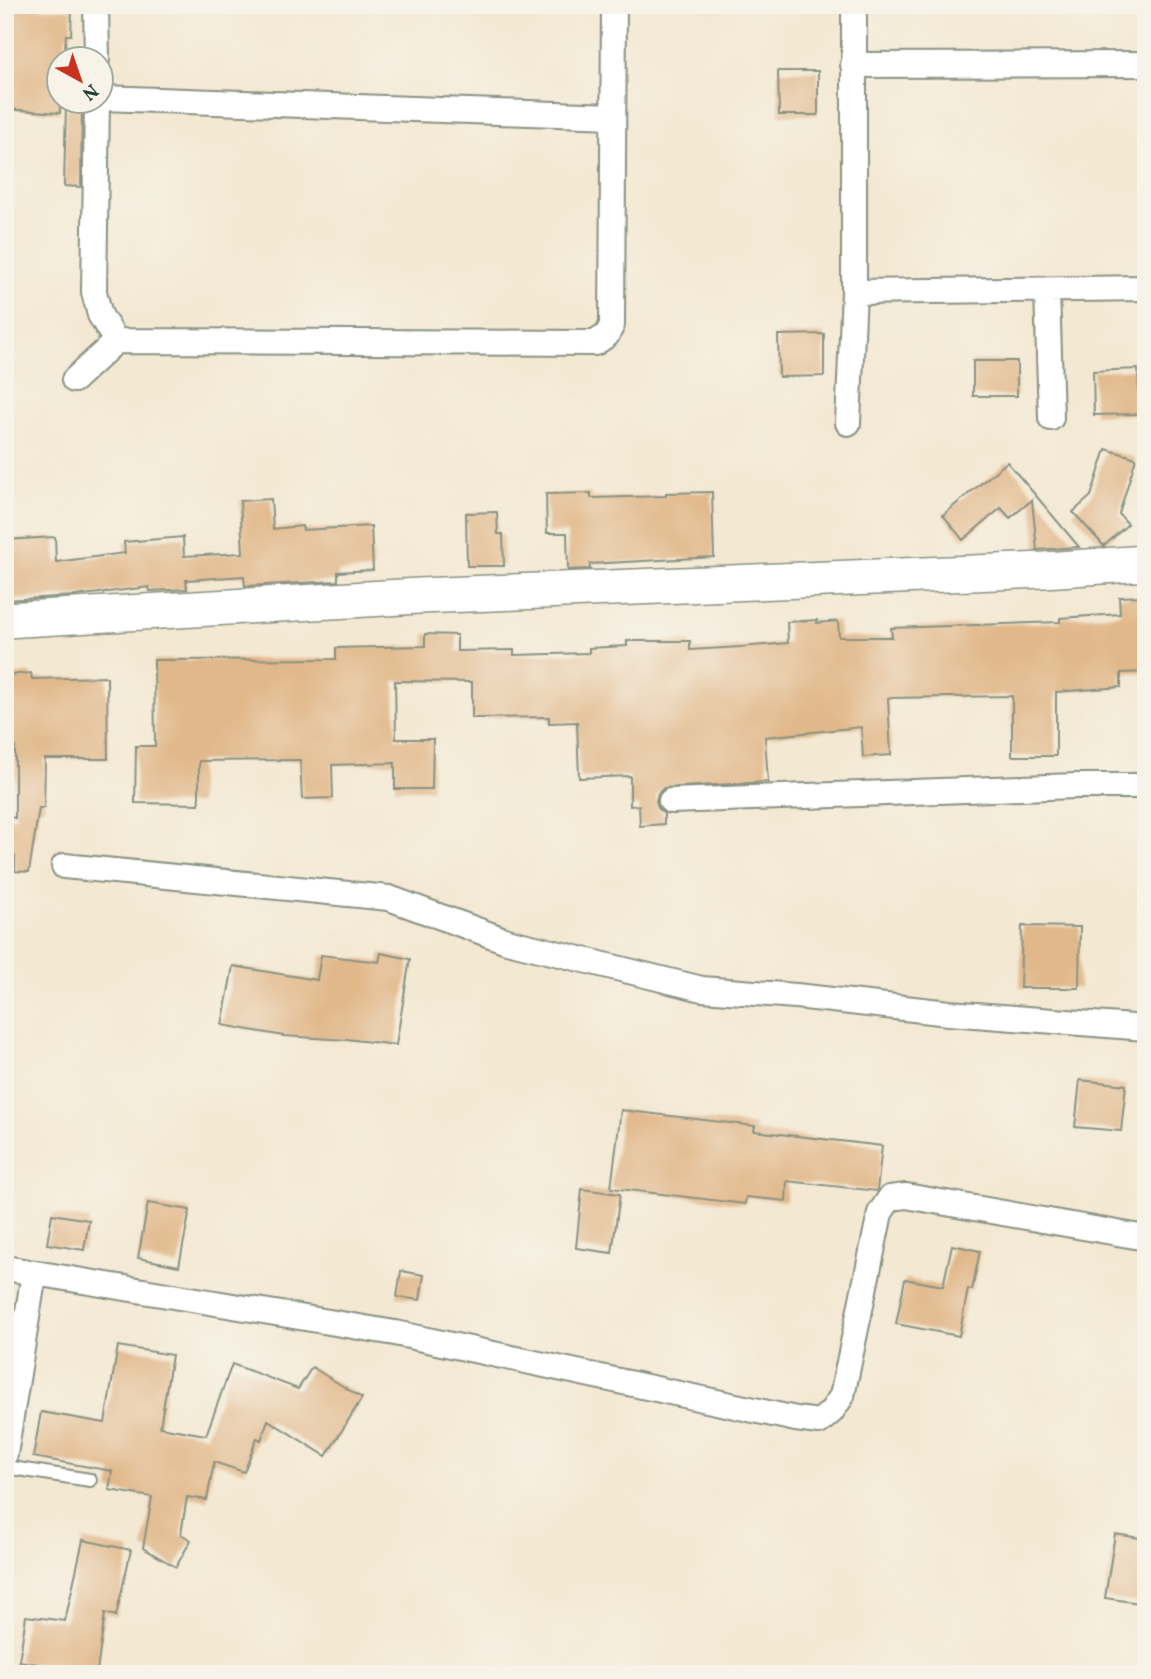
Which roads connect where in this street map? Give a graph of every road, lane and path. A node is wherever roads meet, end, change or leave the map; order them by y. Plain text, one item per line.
1 (96, 5) edge
2 (614, 5) edge
3 (854, 5) edge
4 (97, 46) edge
5 (1146, 64) edge
6 (853, 65) junction
7 (116, 98) edge
8 (97, 116) edge
9 (613, 116) junction
10 (1146, 288) edge
11 (1047, 290) junction
12 (854, 292) junction
13 (116, 341) junction
14 (74, 380) dead end
15 (1051, 418) dead end
16 (848, 423) dead end
17 (1146, 563) edge
18 (5, 620) edge
19 (1146, 786) edge
20 (671, 801) dead end
21 (64, 866) dead end
22 (1146, 1028) edge
23 (1146, 1238) edge
24 (5, 1268) edge
25 (34, 1274) junction
26 (5, 1454) edge
27 (5, 1467) edge
28 (90, 1480) dead end

1 - 4 street
2 - 9 street
3 - 6 street
5 - 6 street
6 - 12 street
7 - 9 street
8 - 13 street
9 - 13 street
10 - 11 street
11 - 12 street
11 - 15 street
12 - 16 street
13 - 14 street
17 - 18 main road
19 - 20 street
21 - 22 street
23 - 25 street
24 - 25 street
25 - 26 street
27 - 28 lane

